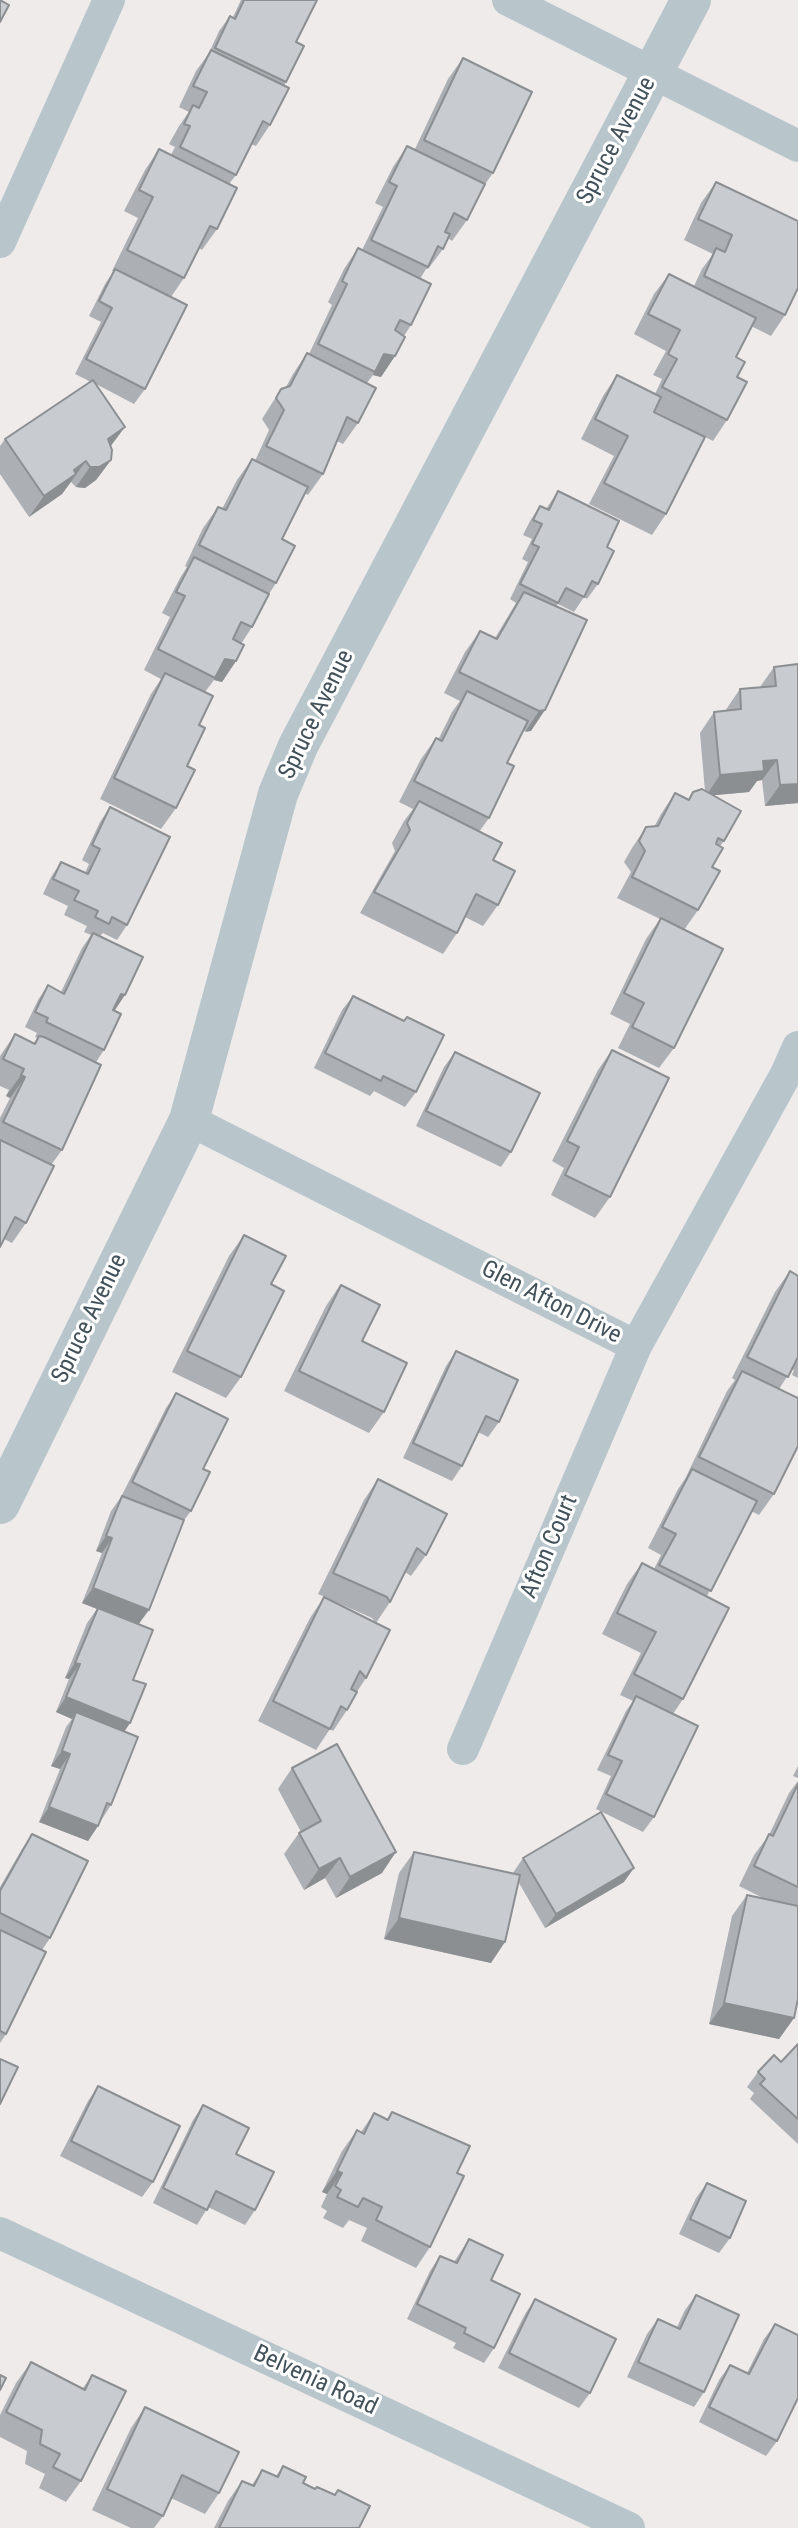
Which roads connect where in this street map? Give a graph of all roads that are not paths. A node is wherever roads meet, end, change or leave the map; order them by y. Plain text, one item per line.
1 (109, 0) edge
2 (508, 0) edge
3 (691, 0) edge
4 (653, 73) junction
5 (798, 146) edge
6 (0, 242) edge
7 (794, 1067) edge
8 (189, 1120) junction
9 (636, 1346) junction
10 (1, 1496) edge
11 (463, 1749) dead end
12 (0, 2233) edge
13 (629, 2528) edge

1 - 6 street
2 - 4 street
3 - 4 street, Spruce Avenue
4 - 5 street
4 - 8 street, Spruce Avenue
7 - 9 street, Glen Afton Drive
8 - 9 street, Glen Afton Drive
8 - 10 street, Spruce Avenue
9 - 11 street, Afton Court
12 - 13 street, Belvenia Road

